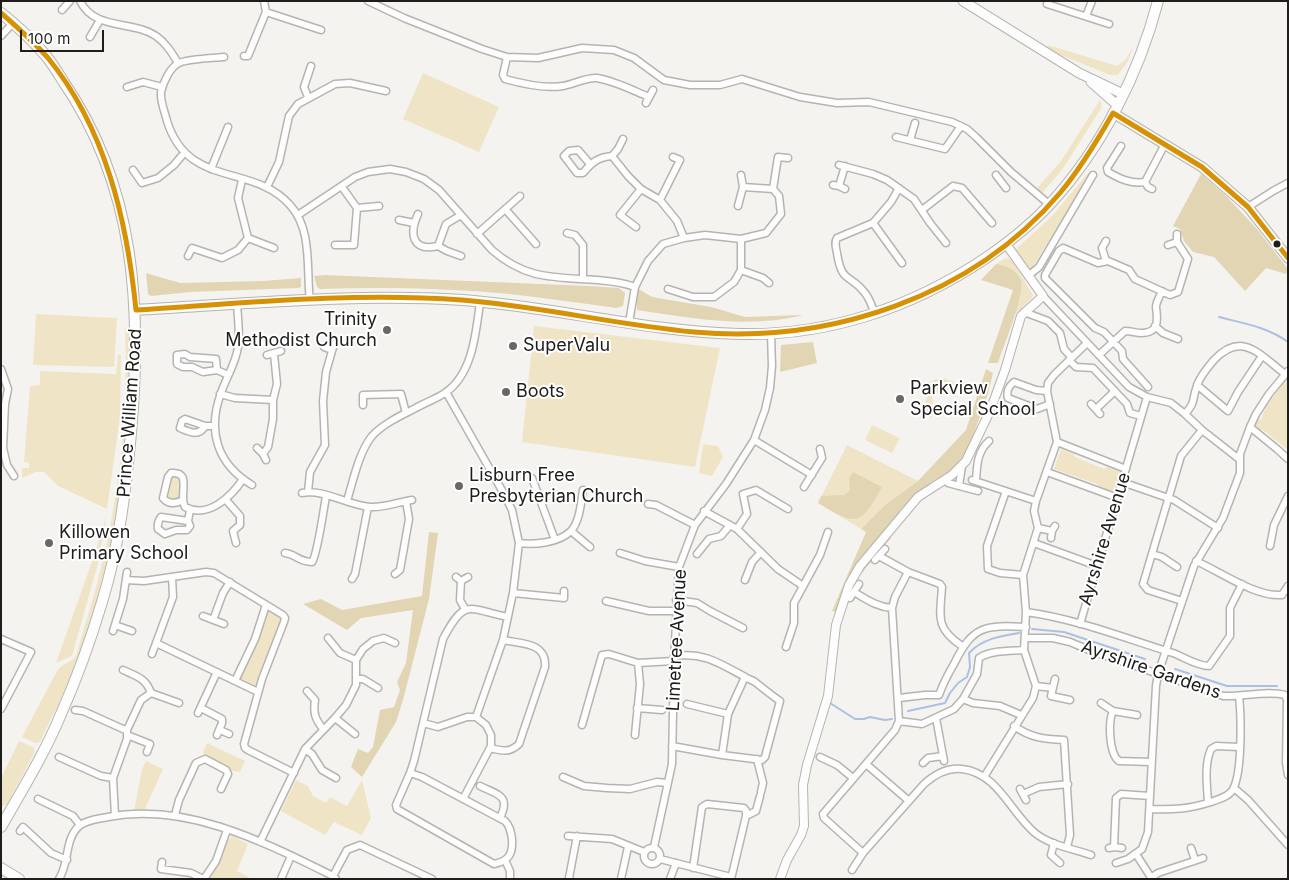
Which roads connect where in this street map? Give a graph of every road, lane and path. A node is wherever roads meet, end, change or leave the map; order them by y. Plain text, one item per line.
1 (70, 1) edge
2 (80, 1) edge
3 (264, 1) edge
4 (368, 1) edge
5 (963, 1) edge
6 (1092, 1) edge
7 (1158, 1) edge
8 (1047, 4) dead end
9 (62, 10) dead end
10 (266, 12) junction
11 (1, 13) edge
12 (1086, 16) junction
13 (100, 20) junction
14 (13, 23) junction
15 (1109, 24) dead end
16 (321, 30) dead end
17 (1, 36) edge
18 (90, 37) dead end
19 (244, 56) dead end
20 (224, 57) dead end
21 (507, 57) junction
22 (178, 63) junction
23 (311, 66) dead end
24 (1079, 72) junction
25 (127, 87) dead end
26 (162, 87) junction
27 (652, 90) dead end
28 (386, 91) dead end
29 (1123, 94) junction
30 (308, 97) junction
31 (1115, 109) junction
32 (915, 123) dead end
33 (961, 126) junction
34 (228, 127) dead end
35 (896, 137) dead end
36 (623, 139) dead end
37 (910, 140) junction
38 (1164, 144) junction
39 (1120, 150) dead end
40 (184, 153) junction
41 (612, 156) junction
42 (673, 157) dead end
43 (788, 158) dead end
44 (590, 164) dead end
45 (211, 169) junction
46 (133, 170) dead end
47 (1012, 172) junction
48 (741, 175) dead end
49 (996, 175) dead end
50 (1094, 175) dead end
51 (242, 180) junction
52 (1145, 182) junction
53 (1288, 183) edge
54 (342, 186) junction
55 (267, 187) junction
56 (743, 187) junction
57 (839, 187) dead end
58 (900, 188) junction
59 (641, 189) junction
60 (773, 189) junction
61 (1152, 189) dead end
62 (520, 196) dead end
63 (660, 200) junction
64 (1050, 205) junction
65 (379, 206) dead end
66 (738, 206) dead end
67 (1248, 207) junction
68 (357, 208) junction
69 (506, 210) junction
70 (922, 210) junction
71 (418, 214) dead end
72 (461, 215) junction
73 (298, 216) junction
74 (399, 220) dead end
75 (414, 223) junction
76 (873, 223) junction
77 (992, 223) dead end
78 (636, 227) dead end
79 (566, 232) dead end
80 (477, 234) junction
81 (1177, 234) dead end
82 (248, 238) junction
83 (684, 238) junction
84 (741, 239) junction
85 (1106, 241) dead end
86 (1177, 242) junction
87 (946, 243) dead end
88 (335, 244) dead end
89 (536, 244) dead end
90 (1006, 244) junction
91 (1168, 245) dead end
92 (438, 246) junction
93 (274, 248) dead end
94 (188, 256) dead end
95 (461, 256) dead end
96 (1288, 258) edge
97 (1106, 261) junction
98 (902, 263) dead end
99 (741, 270) junction
100 (1028, 276) junction
101 (583, 279) junction
102 (769, 284) dead end
103 (635, 287) junction
104 (668, 289) dead end
105 (1162, 291) junction
106 (1043, 296) junction
107 (310, 301) junction
108 (480, 302) junction
109 (237, 305) junction
110 (136, 310) junction
111 (1024, 312) junction
112 (875, 314) junction
113 (629, 323) junction
114 (1155, 326) junction
115 (770, 334) junction
116 (1178, 339) dead end
117 (1088, 343) junction
118 (1113, 343) junction
119 (324, 347) dead end
120 (266, 355) dead end
121 (1099, 356) junction
122 (1262, 356) junction
123 (1071, 359) junction
124 (1, 370) edge
125 (217, 370) junction
126 (1286, 373) edge
127 (228, 375) junction
128 (1197, 386) junction
129 (1148, 387) dead end
130 (1047, 391) junction
131 (1115, 391) junction
132 (446, 392) junction
133 (220, 394) junction
134 (1147, 397) junction
135 (273, 400) junction
136 (1050, 404) junction
137 (362, 405) dead end
138 (1096, 409) dead end
139 (406, 413) junction
140 (1185, 414) junction
141 (1141, 416) junction
142 (205, 426) dead end
143 (214, 426) junction
144 (1250, 428) junction
145 (1202, 430) junction
146 (754, 440) junction
147 (989, 441) dead end
148 (1057, 442) junction
149 (257, 448) dead end
150 (820, 450) dead end
151 (1239, 459) junction
152 (1288, 459) edge
153 (962, 466) junction
154 (1126, 469) junction
155 (1047, 472) junction
156 (812, 475) junction
157 (14, 476) dead end
158 (532, 478) dead end
159 (242, 479) junction
160 (1122, 482) junction
161 (948, 483) dead end
162 (252, 485) dead end
163 (959, 486) junction
164 (804, 487) dead end
165 (583, 490) dead end
166 (978, 491) dead end
167 (1006, 491) junction
168 (326, 496) junction
169 (1288, 496) edge
170 (1118, 498) junction
171 (1168, 499) junction
172 (226, 500) junction
173 (181, 501) junction
174 (347, 501) junction
175 (1036, 501) junction
176 (648, 504) dead end
177 (368, 507) junction
178 (788, 509) dead end
179 (190, 510) junction
180 (704, 511) junction
181 (188, 521) junction
182 (695, 524) junction
183 (730, 525) junction
184 (1038, 528) junction
185 (1218, 528) junction
186 (737, 530) junction
187 (571, 531) junction
188 (828, 532) dead end
189 (1053, 532) dead end
190 (555, 540) junction
191 (236, 543) dead end
192 (519, 543) junction
193 (1034, 543) junction
194 (1273, 543) dead end
195 (294, 545) dead end
196 (590, 547) dead end
197 (885, 549) dead end
198 (761, 552) junction
199 (620, 554) dead end
200 (697, 554) dead end
201 (1152, 554) junction
202 (1196, 561) junction
203 (1097, 566) junction
204 (680, 567) junction
205 (1177, 567) dead end
206 (127, 572) dead end
207 (400, 572) dead end
208 (908, 572) junction
209 (1023, 575) junction
210 (172, 577) junction
211 (356, 577) dead end
212 (462, 578) dead end
213 (126, 580) junction
214 (745, 580) dead end
215 (230, 582) junction
216 (859, 584) dead end
217 (1242, 584) junction
218 (803, 586) junction
219 (1288, 586) edge
220 (564, 591) dead end
221 (513, 594) junction
222 (676, 600) junction
223 (606, 601) dead end
224 (1182, 602) junction
225 (266, 605) junction
226 (892, 608) junction
227 (465, 609) junction
228 (676, 611) junction
229 (1026, 612) junction
230 (203, 616) dead end
231 (508, 617) junction
232 (213, 620) junction
233 (224, 624) dead end
234 (1080, 624) junction
235 (1026, 627) junction
236 (743, 628) dead end
237 (132, 631) dead end
238 (328, 638) dead end
239 (1025, 638) junction
240 (1, 639) edge
241 (503, 640) junction
242 (156, 643) junction
243 (395, 643) dead end
244 (962, 646) junction
245 (786, 647) dead end
246 (1024, 650) junction
247 (1166, 651) junction
248 (152, 654) dead end
249 (674, 659) junction
250 (356, 660) junction
251 (638, 663) junction
252 (123, 670) dead end
253 (217, 672) junction
254 (1158, 674) junction
255 (745, 677) junction
256 (357, 678) junction
257 (1055, 680) dead end
258 (235, 681) junction
259 (1036, 686) junction
260 (378, 688) dead end
261 (1053, 688) junction
262 (307, 691) dead end
263 (151, 692) junction
264 (258, 692) junction
265 (1239, 696) junction
266 (899, 698) junction
267 (964, 699) junction
268 (1070, 700) dead end
269 (179, 702) dead end
270 (1101, 703) dead end
271 (687, 704) dead end
272 (637, 708) junction
273 (1, 709) edge
274 (75, 710) dead end
275 (662, 710) dead end
276 (1112, 711) junction
277 (728, 714) junction
278 (1021, 715) junction
279 (1137, 715) dead end
280 (476, 717) junction
281 (335, 718) junction
282 (936, 718) junction
283 (899, 721) junction
284 (423, 724) junction
285 (582, 726) dead end
286 (1014, 726) junction
287 (323, 730) junction
288 (127, 732) junction
289 (229, 734) dead end
290 (355, 734) dead end
291 (635, 735) dead end
292 (672, 746) junction
293 (1239, 747) junction
294 (490, 748) junction
295 (305, 749) junction
296 (146, 752) dead end
297 (722, 755) junction
298 (60, 757) dead end
299 (820, 757) dead end
300 (757, 759) junction
301 (1151, 762) junction
302 (923, 763) dead end
303 (866, 764) junction
304 (294, 773) junction
305 (410, 774) junction
306 (1288, 775) edge
307 (984, 776) junction
308 (563, 777) dead end
309 (113, 778) junction
310 (336, 778) dead end
311 (853, 778) junction
312 (667, 783) junction
313 (1068, 784) junction
314 (221, 788) dead end
315 (1234, 788) junction
316 (1023, 795) dead end
317 (1150, 796) junction
318 (481, 797) dead end
319 (38, 799) dead end
320 (463, 799) junction
321 (909, 801) junction
322 (1208, 802) junction
323 (1150, 809) junction
324 (4, 815) edge
325 (175, 815) junction
326 (115, 816) junction
327 (746, 816) junction
328 (500, 818) junction
329 (80, 825) junction
330 (1, 826) edge
331 (227, 830) junction
332 (20, 831) dead end
333 (568, 836) dead end
334 (577, 836) junction
335 (260, 842) junction
336 (1054, 843) junction
337 (1288, 845) edge
338 (628, 846) junction
339 (654, 847) junction
340 (1067, 847) junction
341 (1122, 848) dead end
342 (1191, 848) dead end
343 (644, 852) junction
344 (863, 853) junction
345 (1136, 854) junction
346 (1091, 855) dead end
347 (291, 856) junction
348 (1203, 858) dead end
349 (660, 859) junction
350 (67, 860) junction
351 (1195, 860) junction
352 (162, 862) dead end
353 (504, 862) junction
354 (676, 863) junction
355 (1060, 863) dead end
356 (1116, 863) dead end
357 (1, 868) edge
358 (694, 868) junction
359 (852, 870) dead end
360 (335, 877) edge
361 (731, 878) edge
362 (1152, 878) edge
363 (19, 879) edge
364 (59, 879) edge
365 (204, 879) edge
366 (281, 879) edge
367 (432, 879) edge
368 (510, 879) edge
369 (570, 879) edge
370 (620, 879) edge
371 (670, 879) edge
372 (780, 879) edge

1 - 9 street
2 - 13 street
3 - 10 street
4 - 21 street
5 - 24 main road
6 - 12 street
7 - 29 main road
8 - 12 street
10 - 16 street
10 - 19 street
11 - 14 main road, Prince William Road
12 - 15 street
13 - 18 street
13 - 22 street
14 - 17 street
14 - 110 main road, Prince William Road
20 - 22 street
21 - 27 street
21 - 33 street
22 - 26 street
23 - 30 street
24 - 29 main road
24 - 31 main road
25 - 26 street
26 - 40 street
28 - 30 street
29 - 31 main road
30 - 55 street
31 - 38 main road
31 - 64 main road
32 - 37 street
33 - 37 street
33 - 47 street
34 - 45 street
35 - 37 street
36 - 41 street
38 - 52 street
38 - 67 main road
39 - 52 street
40 - 45 street
40 - 46 street
41 - 44 street
41 - 59 street
42 - 63 street
43 - 60 street
45 - 51 street
47 - 49 street
47 - 64 street
48 - 56 street
50 - 100 street
51 - 55 street
51 - 82 street
52 - 61 street
53 - 67 street
54 - 68 street
54 - 72 street
54 - 73 street
55 - 73 street
56 - 60 street
56 - 66 street
57 - 58 street
58 - 70 street
58 - 76 street
59 - 63 street
59 - 78 street
60 - 84 street
62 - 69 street
63 - 83 street
64 - 90 main road
65 - 68 street
67 - 96 main road
68 - 88 street
69 - 80 street
69 - 89 street
70 - 77 street
70 - 87 street
71 - 75 street
72 - 80 street
72 - 92 street
73 - 107 street
74 - 75 street
75 - 92 street
76 - 98 street
76 - 112 street
79 - 101 street
80 - 101 street
81 - 86 street
82 - 93 street
82 - 94 street
83 - 84 street
83 - 103 street
84 - 99 street
85 - 97 street
86 - 91 street
86 - 105 street
90 - 100 street
90 - 112 main road
92 - 95 street
97 - 105 street
97 - 118 street
99 - 102 street
99 - 104 street
100 - 106 street
101 - 103 street
103 - 113 street
105 - 114 street
106 - 111 street
106 - 117 street
107 - 108 main road
107 - 109 main road
108 - 113 main road
108 - 132 street
109 - 110 main road
109 - 127 street
110 - 324 main road, Prince William Road
111 - 123 street
111 - 153 street
112 - 115 main road
113 - 115 main road
114 - 116 street
114 - 118 street
115 - 146 street, Limetree Avenue
117 - 121 street
117 - 123 street
118 - 121 street
118 - 129 street
119 - 168 street
120 - 135 street
121 - 134 street
122 - 126 street
122 - 128 street
122 - 128 street
123 - 130 street
123 - 131 street
124 - 157 street
125 - 125 street
125 - 127 street
126 - 144 street
127 - 133 street
128 - 140 street
130 - 136 street
130 - 136 street
131 - 138 street
131 - 141 street
132 - 139 street
132 - 192 street
133 - 135 street
133 - 143 street
134 - 140 street
134 - 141 street, Ayrshire Avenue
135 - 149 street
136 - 148 street
137 - 139 street
139 - 174 street
140 - 145 street
141 - 154 street, Ayrshire Avenue
142 - 143 street
143 - 159 street
144 - 151 street
144 - 152 street
145 - 151 street
145 - 171 street
146 - 156 street
146 - 180 street, Limetree Avenue
147 - 167 street
148 - 154 street
148 - 155 street
150 - 156 street
151 - 185 street
153 - 163 street
153 - 372 street
154 - 160 street, Ayrshire Avenue
155 - 170 street
155 - 175 street
156 - 164 street
158 - 190 street
159 - 162 street
159 - 172 street
160 - 170 street, Ayrshire Avenue
160 - 171 street
161 - 163 street
163 - 166 street
165 - 187 street
167 - 175 street
167 - 209 street
168 - 174 street
168 - 195 street
169 - 194 street
170 - 203 street, Ayrshire Avenue
171 - 185 street
171 - 201 street
172 - 179 street
172 - 191 street
173 - 173 street
173 - 179 street
174 - 177 street
175 - 184 street
176 - 182 street
177 - 207 street
177 - 211 street
178 - 186 street
179 - 181 street
180 - 182 street, Limetree Avenue
180 - 183 street
181 - 181 street
182 - 204 street, Limetree Avenue
183 - 186 street
183 - 200 street
184 - 189 street
184 - 193 street
185 - 202 street
186 - 198 street
187 - 190 street
187 - 196 street
188 - 218 street
190 - 192 street
192 - 221 street
193 - 203 street
193 - 209 street
197 - 208 street
198 - 214 street
198 - 218 street
199 - 204 street
201 - 205 street
201 - 224 street
202 - 217 street
202 - 224 street
203 - 234 street, Ayrshire Avenue
204 - 222 street, Limetree Avenue
206 - 213 street
208 - 226 street
208 - 244 street
209 - 229 street
210 - 213 street
210 - 215 street
210 - 242 street
212 - 227 street
213 - 237 street
215 - 225 street
215 - 232 street
216 - 226 street
217 - 219 street
217 - 247 street, Ayrshire Avenue
218 - 245 street
220 - 221 street
221 - 231 street
222 - 228 street, Limetree Avenue
222 - 236 street
223 - 228 street
224 - 247 street
225 - 258 street
225 - 264 street
226 - 266 street
227 - 231 street
227 - 284 street
228 - 249 street, Limetree Avenue
229 - 234 street, Ayrshire Gardens
229 - 235 street
230 - 232 street
231 - 241 street
232 - 233 street
234 - 247 street, Ayrshire Avenue
235 - 239 street
235 - 244 street
238 - 250 street
239 - 246 street
239 - 254 street, Ayrshire Gardens
240 - 273 street
241 - 280 street
241 - 294 street
242 - 248 street
242 - 253 street
243 - 250 street
244 - 266 street
246 - 259 street
246 - 267 street
247 - 254 street
249 - 251 street
249 - 255 street
249 - 292 street, Limetree Avenue
250 - 256 street
251 - 272 street
251 - 285 street
252 - 263 street
253 - 258 street
253 - 289 street
254 - 265 street, Ayrshire Gardens
254 - 301 street
255 - 277 street
255 - 300 street
256 - 260 street
256 - 281 street
257 - 261 street
258 - 264 street
259 - 261 street
259 - 278 street
261 - 268 street
262 - 287 street
263 - 269 street
263 - 288 street
264 - 304 street
265 - 293 street
265 - 306 street, Ayrshire Gardens
266 - 283 street
267 - 278 street
267 - 282 street
270 - 276 street
271 - 277 street
272 - 275 street
272 - 291 street
274 - 288 street
276 - 279 street
276 - 301 street
277 - 297 street
278 - 286 street
280 - 284 street
280 - 294 street
281 - 287 street
281 - 290 street
282 - 283 street
282 - 302 street
283 - 303 street
284 - 305 street
286 - 307 street
286 - 313 street
287 - 295 street
288 - 296 street
288 - 309 street
292 - 297 street
292 - 312 street, Limetree Avenue
293 - 315 street
293 - 322 street
294 - 320 street
295 - 304 street
295 - 310 street
297 - 300 street
298 - 309 street
299 - 311 street
300 - 327 street
301 - 317 street
303 - 311 street
303 - 321 street
304 - 335 street
305 - 320 street
305 - 353 street
307 - 321 street
307 - 336 street
308 - 312 street
309 - 326 street
311 - 344 street
312 - 339 street, Limetree Avenue
313 - 316 street
313 - 340 street
314 - 325 street
315 - 322 street
315 - 337 street
317 - 323 street
317 - 341 street
318 - 328 street
319 - 329 street
320 - 328 street
321 - 344 street
322 - 323 street
323 - 345 street
324 - 330 main road, Prince William Road
325 - 326 street
325 - 331 street
326 - 329 street
327 - 358 street
327 - 361 street
328 - 353 street
329 - 350 street
331 - 335 street
331 - 365 street
332 - 350 street
333 - 334 street
334 - 338 street
334 - 369 street
335 - 347 street
336 - 340 street
336 - 355 street
338 - 343 street
338 - 370 street
339 - 343 street
339 - 349 street
340 - 346 street
342 - 351 street
343 - 349 street
344 - 359 street
345 - 356 street
345 - 362 street
347 - 360 street
347 - 366 street
348 - 351 street
349 - 354 street
350 - 364 street
351 - 362 street
352 - 365 street
353 - 368 street
354 - 358 street
354 - 371 street
357 - 363 main road
358 - 361 street
360 - 367 street

